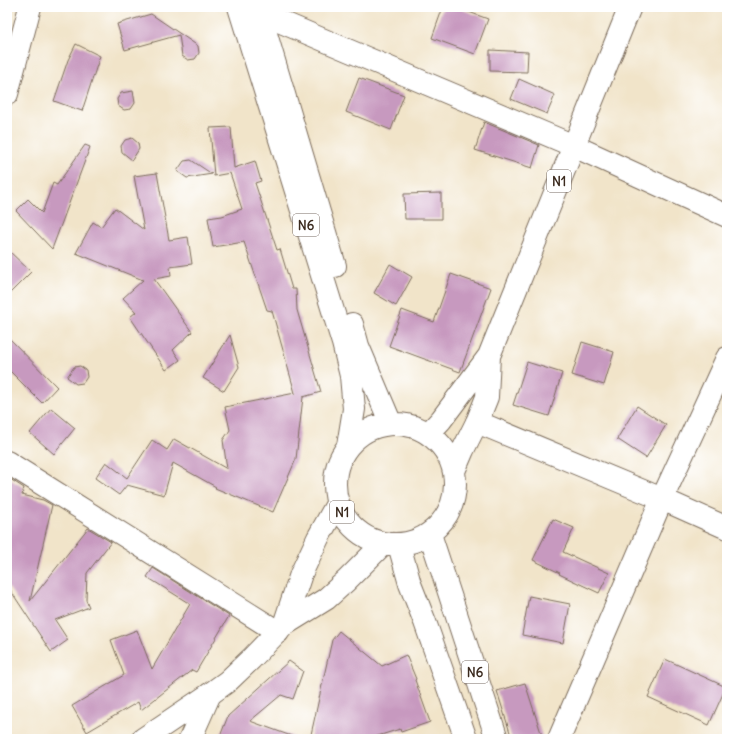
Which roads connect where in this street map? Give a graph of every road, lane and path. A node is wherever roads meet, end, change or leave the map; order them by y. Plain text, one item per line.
1 (30, 7) edge
2 (239, 7) edge
3 (630, 7) edge
4 (259, 10) edge
5 (7, 94) edge
6 (574, 146) junction
7 (727, 216) edge
8 (490, 356) junction
9 (727, 358) edge
10 (477, 422) junction
11 (391, 424) junction
12 (428, 434) junction
13 (348, 446) junction
14 (7, 462) edge
15 (454, 471) junction
16 (662, 499) junction
17 (338, 502) junction
18 (727, 528) edge
19 (430, 534) junction
20 (391, 544) junction
21 (281, 628) junction
22 (210, 694) junction
23 (143, 739) edge
24 (190, 739) edge
25 (466, 739) edge
26 (497, 739) edge
27 (559, 739) edge

1 - 5 main road
2 - 13 main road, N6
3 - 6 main road, N1
4 - 6 main road
4 - 11 main road, N6
6 - 7 main road
6 - 8 main road, N1
8 - 10 main road, N1
8 - 12 main road, N1
9 - 16 main road
10 - 15 main road, N1
10 - 16 main road
11 - 12 main road, N1
11 - 13 main road, N1
12 - 15 main road, N1
13 - 17 main road, N1
14 - 21 main road
15 - 19 main road, N1
16 - 18 main road
16 - 27 main road
17 - 20 main road, N1
17 - 21 main road, N1
19 - 20 main road, N1
19 - 26 main road, N6
20 - 21 main road, N1
20 - 25 main road, N6
21 - 22 main road, N1
22 - 23 main road, N1
22 - 24 main road

